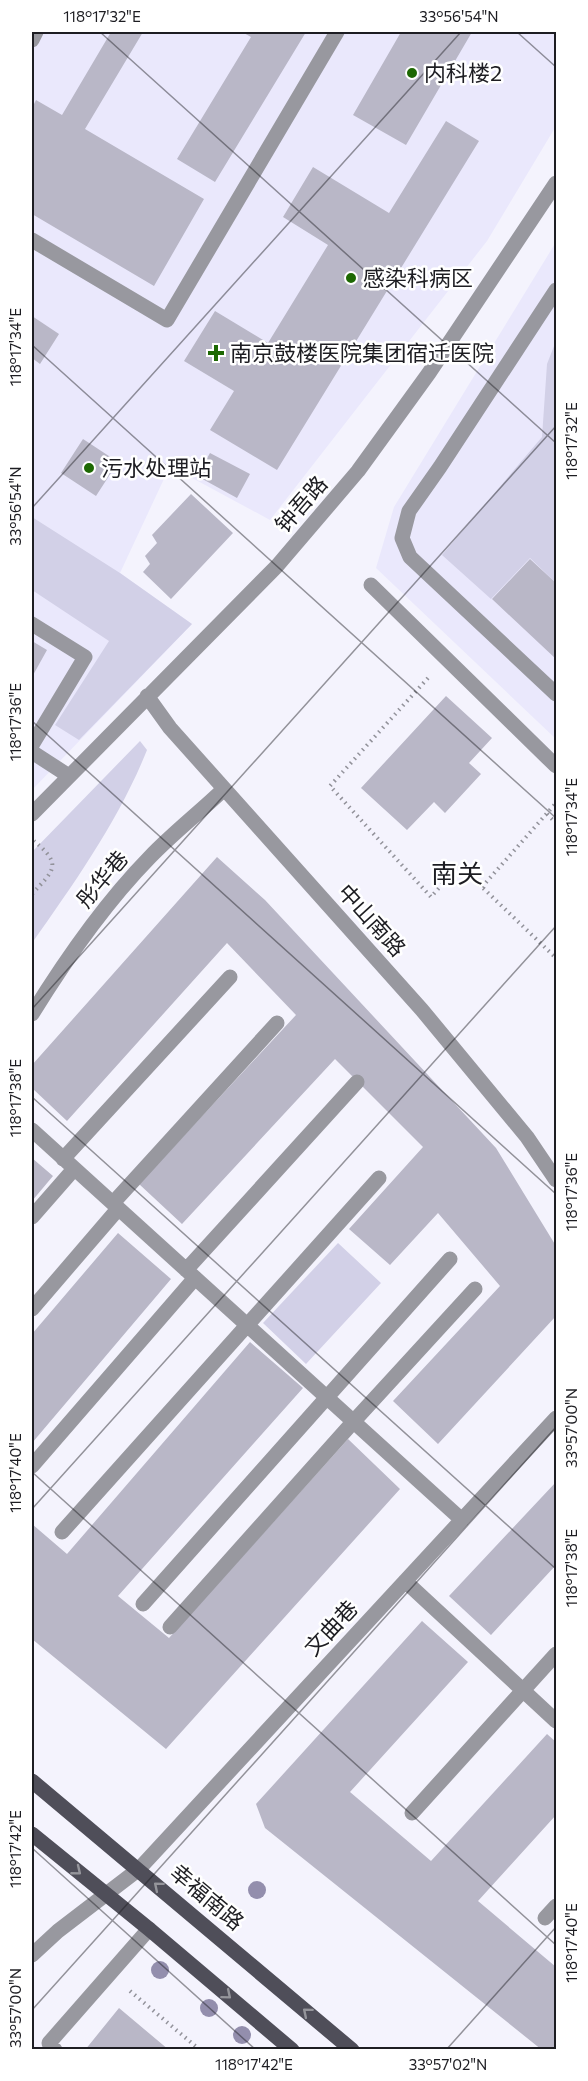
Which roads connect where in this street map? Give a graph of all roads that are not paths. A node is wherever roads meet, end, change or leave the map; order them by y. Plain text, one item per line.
1 (36, 32) edge
2 (337, 32) edge
3 (32, 40) edge
4 (556, 183) edge
5 (32, 240) edge
6 (556, 290) edge
7 (371, 585) dead end
8 (32, 624) edge
9 (556, 694) edge
10 (147, 696) junction
11 (32, 745) edge
12 (32, 752) edge
13 (556, 766) edge
14 (69, 776) junction
15 (224, 789) junction
16 (32, 814) edge
17 (230, 977) dead end
18 (32, 1014) edge
19 (277, 1023) dead end
20 (357, 1082) dead end
21 (32, 1130) edge
22 (69, 1164) junction
23 (379, 1178) dead end
24 (556, 1180) edge
25 (116, 1206) junction
26 (32, 1217) edge
27 (450, 1259) dead end
28 (190, 1274) junction
29 (475, 1290) dead end
30 (32, 1309) edge
31 (247, 1325) junction
32 (327, 1397) junction
33 (556, 1418) edge
34 (354, 1421) junction
35 (32, 1466) edge
36 (462, 1520) junction
37 (62, 1532) dead end
38 (405, 1581) junction
39 (143, 1604) dead end
40 (170, 1627) dead end
41 (556, 1654) edge
42 (524, 1690) junction
43 (556, 1721) edge
44 (32, 1781) edge
45 (412, 1813) dead end
46 (32, 1834) edge
47 (139, 1869) junction
48 (106, 1894) junction
49 (556, 1906) edge
50 (545, 1918) dead end
51 (149, 1929) junction
52 (32, 1955) edge
53 (55, 2049) edge
54 (292, 2049) edge
55 (352, 2049) edge

1 - 3 street
2 - 5 street
4 - 10 street, 钟吾路
6 - 9 street
7 - 13 street
8 - 11 street
10 - 14 street, 钟吾路
10 - 15 street, 中山南路
12 - 14 street
14 - 16 street, 钟吾路
15 - 18 street, 彤华巷
15 - 24 street, 中山南路
17 - 22 street
19 - 25 street
20 - 28 street
21 - 22 street
22 - 25 street
22 - 26 street
23 - 31 street
25 - 28 street
25 - 30 street
27 - 32 street
28 - 31 street
28 - 35 street
29 - 34 street
31 - 32 street
31 - 37 street
32 - 34 street
32 - 39 street
33 - 36 street, 文曲巷
34 - 36 street
34 - 40 street
36 - 38 street, 文曲巷
38 - 42 street
38 - 47 street, 文曲巷
41 - 42 street
42 - 43 street
42 - 45 street
44 - 47 main road, 幸福南路
46 -> 48 main road
47 - 48 street, 文曲巷
55 -> 47 main road, 幸福南路
48 - 51 main road
48 - 52 street, 文曲巷
49 - 50 street
51 - 53 street
51 -> 54 main road

